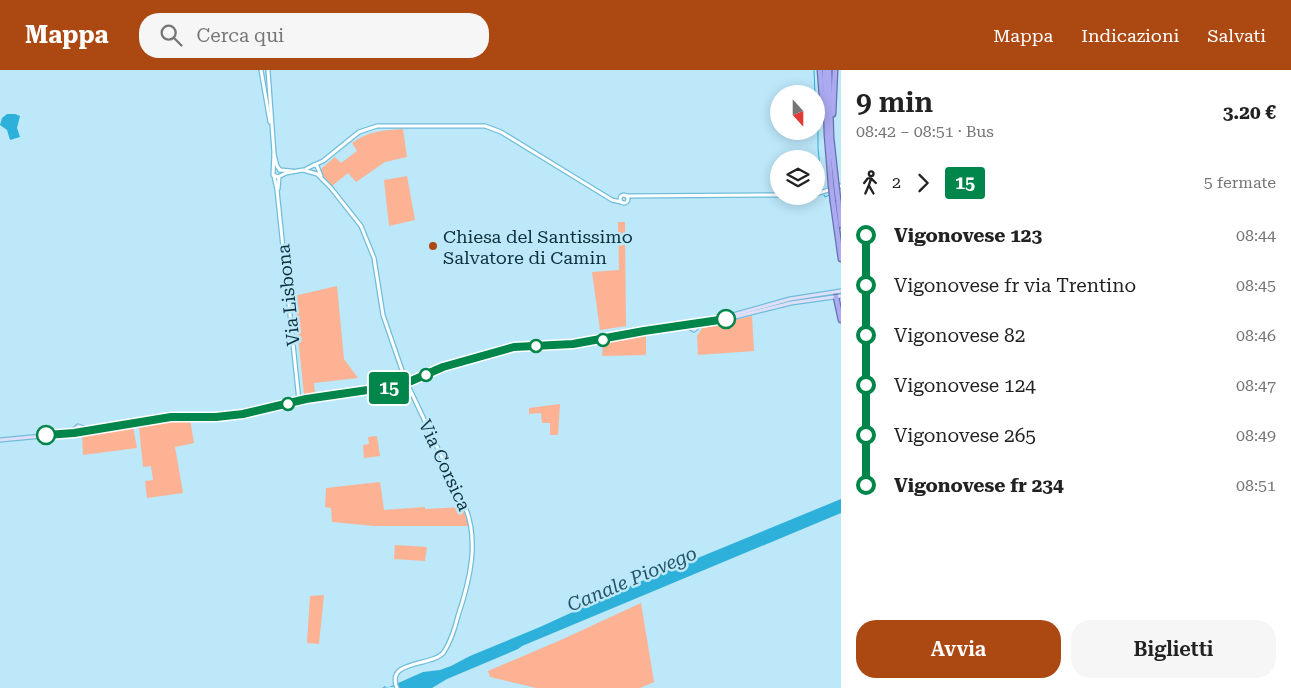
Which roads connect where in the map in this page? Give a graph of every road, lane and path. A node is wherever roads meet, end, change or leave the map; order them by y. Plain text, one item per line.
1 (261, 70) edge
2 (268, 70) edge
3 (820, 70) edge
4 (825, 70) edge
5 (829, 70) edge
6 (835, 70) edge
7 (272, 128) junction
8 (827, 148) junction
9 (274, 153) junction
10 (833, 160) junction
11 (322, 161) junction
12 (313, 166) junction
13 (280, 169) junction
14 (318, 169) junction
15 (303, 170) junction
16 (294, 171) junction
17 (313, 172) junction
18 (273, 173) junction
19 (280, 176) junction
20 (321, 177) junction
21 (833, 184) junction
22 (841, 186) edge
23 (278, 190) junction
24 (825, 191) edge
25 (640, 195) junction
26 (770, 195) edge
27 (621, 196) junction
28 (626, 196) junction
29 (610, 198) junction
30 (835, 200) junction
31 (628, 201) junction
32 (621, 202) junction
33 (841, 225) edge
34 (841, 259) edge
35 (839, 294) edge
36 (805, 297) junction
37 (802, 301) junction
38 (841, 320) edge
39 (715, 321) junction
40 (407, 384) junction
41 (299, 401) junction
42 (0, 440) edge
43 (397, 688) edge

1 - 7 street, Via Lisbona
2 - 7 street, Via Lisbona
3 - 8 highway
4 - 8 highway
5 - 10 highway
6 - 10 highway
7 - 9 street, Via Lisbona
8 - 21 highway
9 - 13 street, Via Lisbona
9 - 18 street, Via Lisbona
10 - 21 highway
11 - 12 street
11 - 14 street
11 - 29 street
12 - 14 street
12 - 15 street
12 - 17 street
13 - 16 street
13 - 18 street
13 - 19 street, Via Lisbona
14 - 17 street
14 - 20 street
15 - 16 street
15 - 17 street
16 - 19 street
17 - 20 street
18 - 19 street
18 - 23 street, Via Lisbona
19 - 23 street, Via Lisbona
20 - 40 street, Via Corsica
21 - 30 highway, bridge
22 - 24 street
23 - 41 street, Via Lisbona
25 - 26 street
25 - 28 street
25 - 31 street
27 - 28 street
27 - 29 street
27 - 32 street
28 - 31 street
29 - 32 street
30 - 33 highway
30 - 34 highway
31 - 32 street
35 - 36 main road
35 - 37 main road
35 - 38 highway
36 - 37 main road
36 - 39 main road
37 - 39 main road
39 - 40 main road
40 - 41 main road
40 - 43 street, Via Corsica
41 - 42 main road

